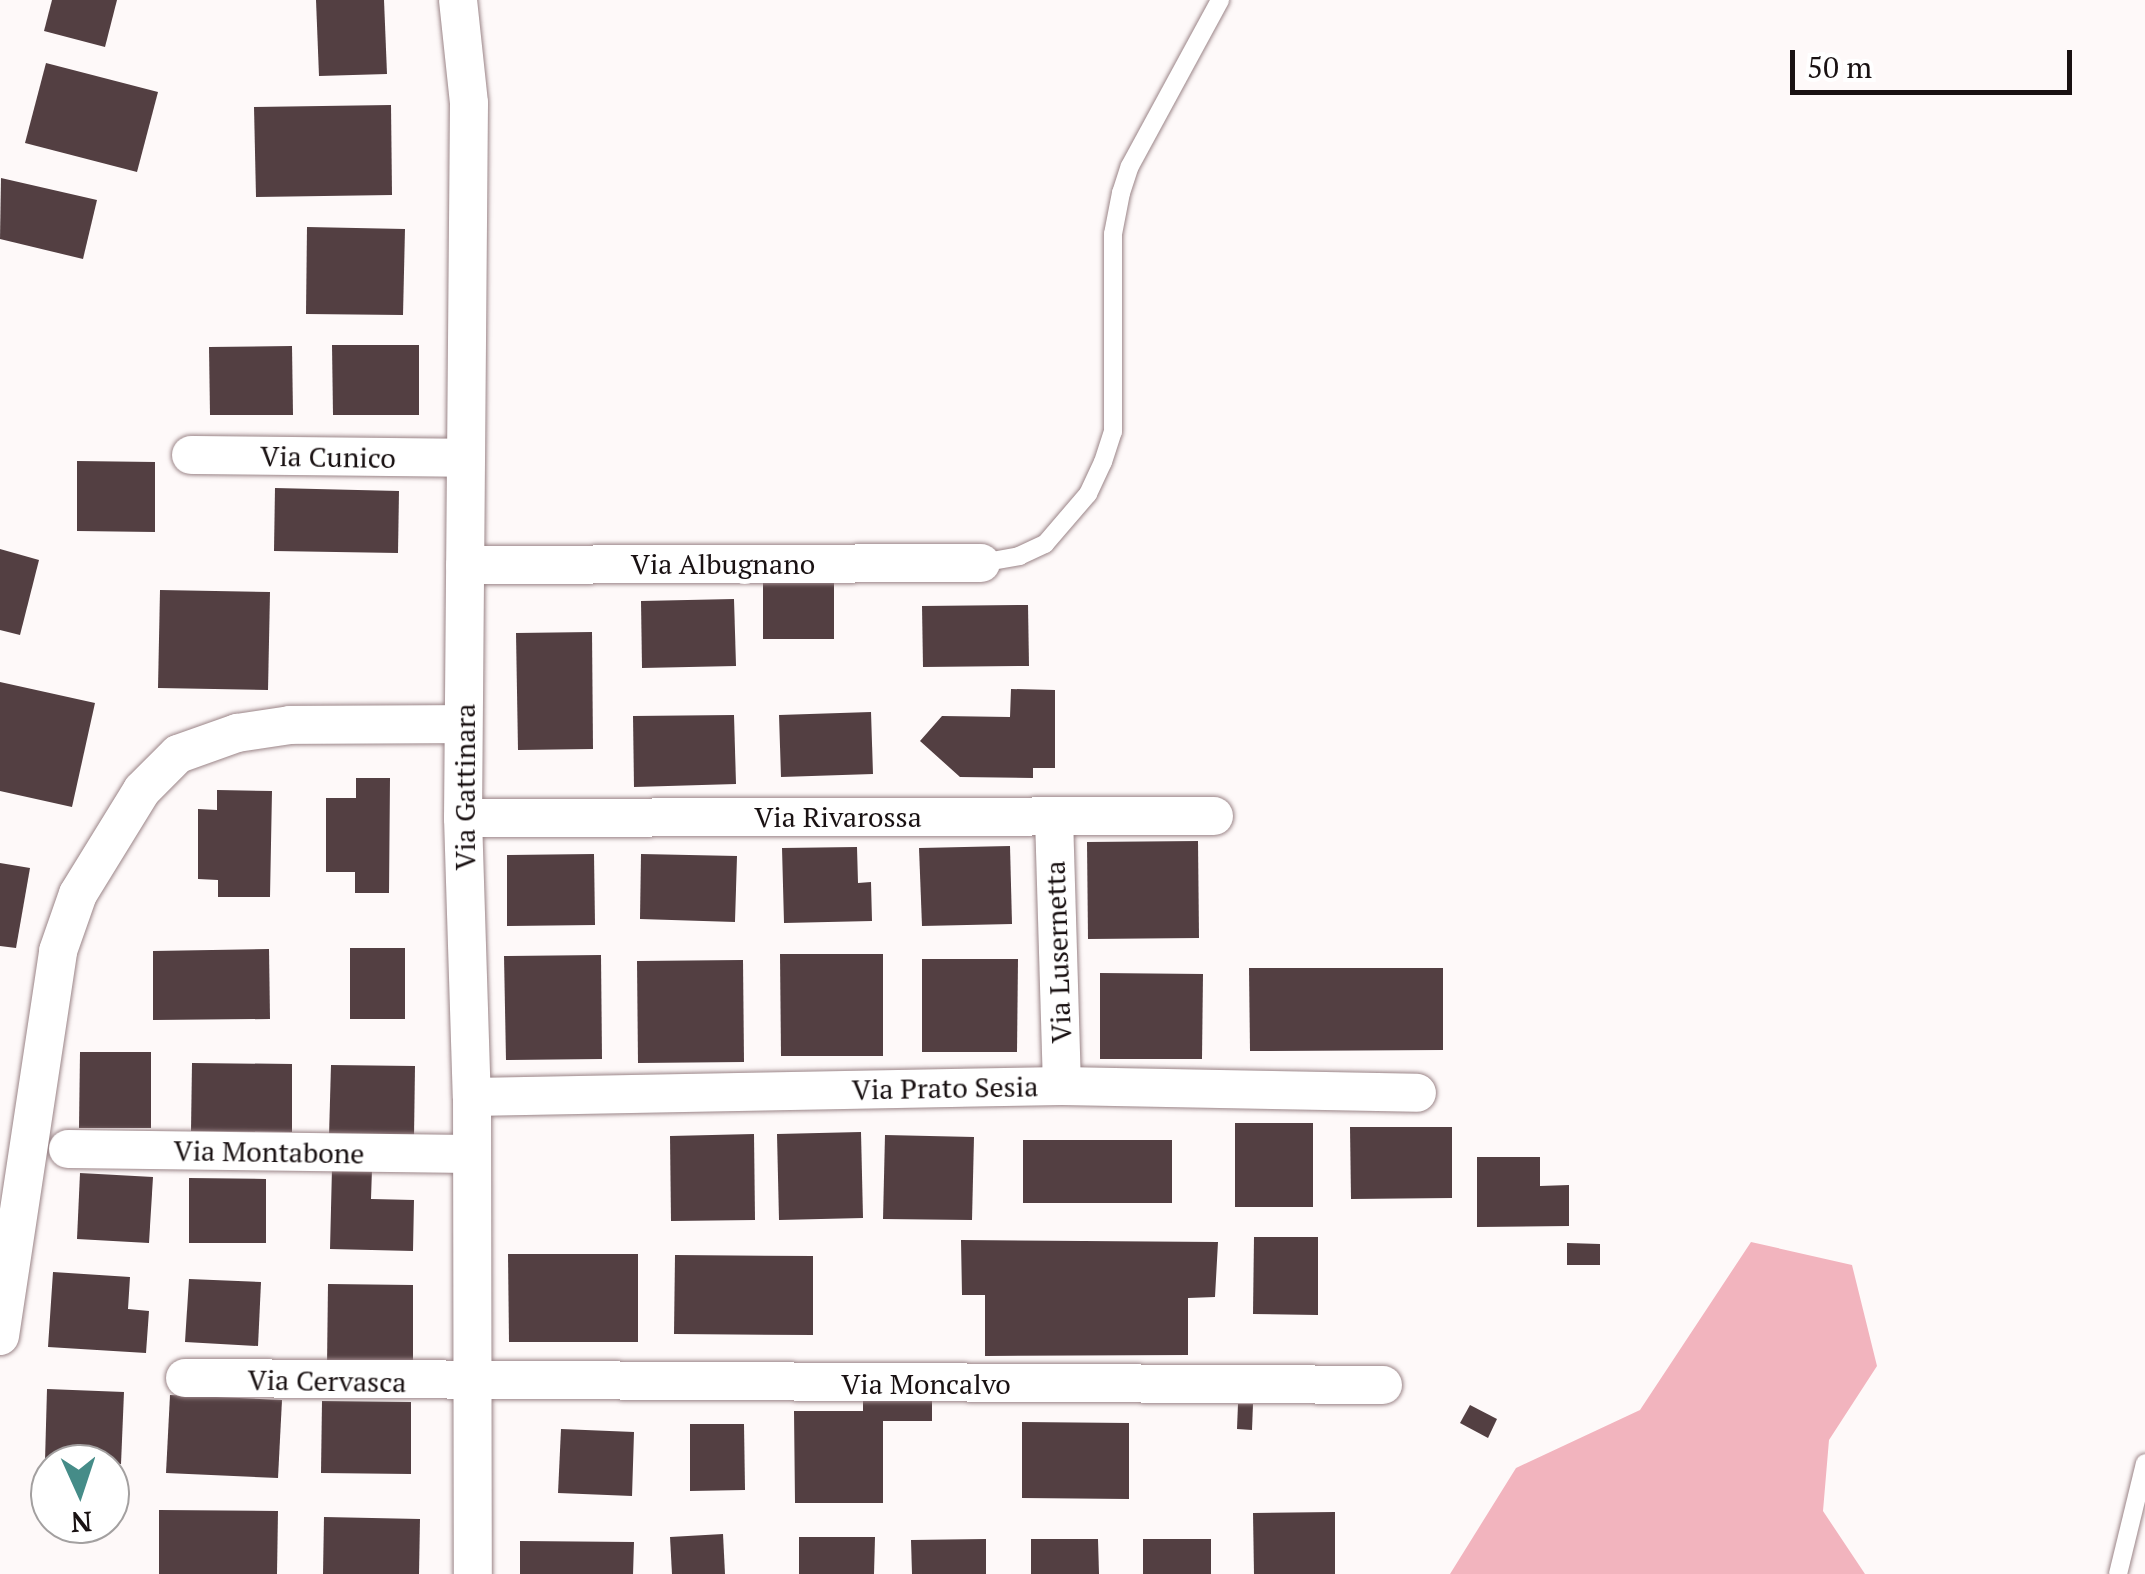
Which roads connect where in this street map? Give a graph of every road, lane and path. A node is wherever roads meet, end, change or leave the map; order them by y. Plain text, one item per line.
1 (458, 0) edge
2 (1220, 0) edge
3 (191, 456) dead end
4 (466, 458) junction
5 (981, 563) joint
6 (465, 565) junction
7 (464, 724) junction
8 (1214, 816) dead end
9 (1054, 817) junction
10 (463, 818) junction
11 (1062, 1086) junction
12 (1417, 1093) dead end
13 (472, 1096) junction
14 (68, 1149) dead end
15 (471, 1154) junction
16 (0, 1336) edge
17 (185, 1378) dead end
18 (470, 1383) junction
19 (1383, 1385) dead end
20 (2145, 1463) edge
21 (473, 1574) edge
22 (2118, 1574) edge

1 - 4 street, Via Gattinara
2 - 5 lane
3 - 4 street, Via Cunico
4 - 6 street, Via Gattinara
5 - 6 street, Via Albugnano
6 - 7 street, Via Gattinara
7 - 10 street, Via Gattinara
7 - 16 street
8 - 9 street, Via Rivarossa
9 - 10 street, Via Rivarossa
9 - 11 street, Via Lusernetta
10 - 13 street, Via Gattinara
11 - 12 street, Via Prato Sesia
11 - 13 street, Via Prato Sesia
13 - 15 street, Via Gattinara
14 - 15 street, Via Montabone
15 - 18 street, Via Gattinara
17 - 18 street, Via Cervasca
18 - 19 street, Via Moncalvo
18 - 21 street, Via Gattinara
20 - 22 lane

